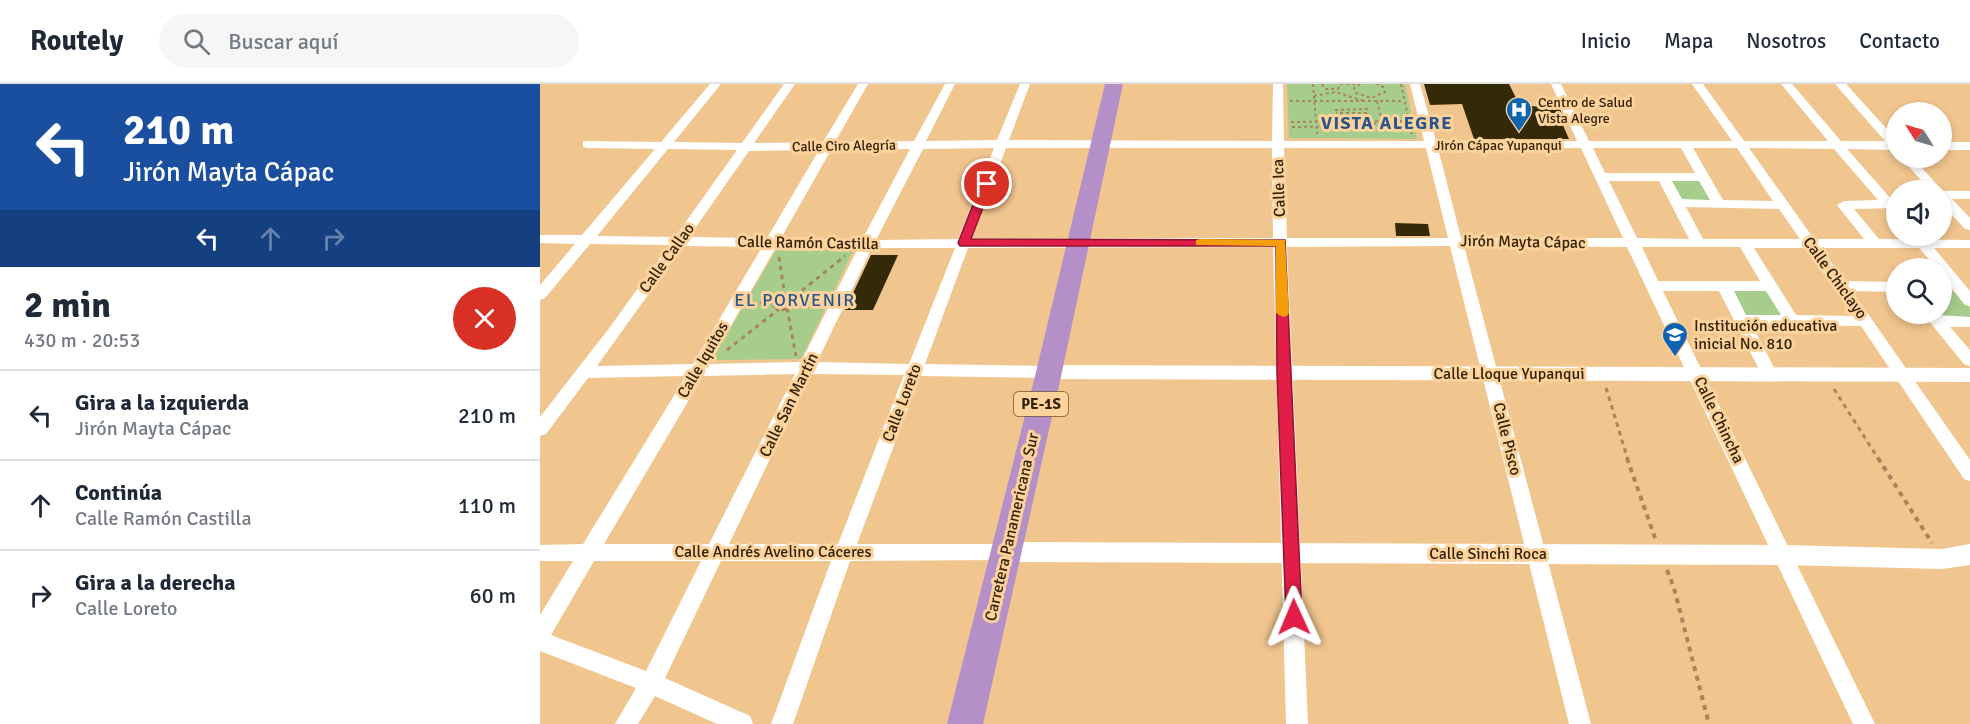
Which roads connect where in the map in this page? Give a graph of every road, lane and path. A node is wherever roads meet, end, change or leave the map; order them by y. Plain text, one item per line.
1 (716, 84) edge
2 (790, 84) edge
3 (863, 84) edge
4 (950, 84) edge
5 (1025, 84) edge
6 (1114, 84) edge
7 (1278, 84) edge
8 (1313, 84) edge
9 (1322, 84) edge
10 (1340, 84) edge
11 (1359, 84) edge
12 (1377, 84) edge
13 (1401, 84) edge
14 (1415, 84) edge
15 (1556, 84) edge
16 (1697, 84) edge
17 (1785, 84) edge
18 (1840, 84) edge
19 (1330, 91) junction
20 (1314, 96) junction
21 (1357, 96) junction
22 (1372, 100) junction
23 (1315, 101) junction
24 (1335, 101) junction
25 (1365, 101) junction
26 (1377, 101) junction
27 (1404, 101) junction
28 (1290, 102) dead end
29 (1336, 111) junction
30 (1409, 121) junction
31 (1291, 122) dead end
32 (1316, 122) junction
33 (1336, 122) junction
34 (1374, 122) junction
35 (1382, 122) junction
36 (1292, 126) dead end
37 (1316, 126) junction
38 (1337, 126) junction
39 (1309, 135) dead end
40 (1412, 135) dead end
41 (1886, 135) edge
42 (587, 144) dead end
43 (1002, 144) junction
44 (1278, 144) junction
45 (920, 145) junction
46 (1100, 145) junction
47 (1431, 145) junction
48 (1586, 145) junction
49 (1685, 145) junction
50 (1837, 145) junction
51 (664, 146) junction
52 (826, 146) junction
53 (1739, 146) junction
54 (1886, 146) edge
55 (1952, 146) edge
56 (1970, 146) edge
57 (746, 147) junction
58 (1916, 168) edge
59 (1602, 177) junction
60 (1664, 177) junction
61 (1703, 177) junction
62 (1928, 180) edge
63 (1970, 195) edge
64 (1886, 198) edge
65 (1952, 198) edge
66 (1678, 203) junction
67 (1719, 204) junction
68 (1886, 204) edge
69 (1782, 205) junction
70 (1952, 209) edge
71 (1970, 226) edge
72 (540, 239) edge
73 (585, 240) junction
74 (678, 242) junction
75 (773, 242) junction
76 (1076, 242) junction
77 (1281, 242) junction
78 (1456, 242) junction
79 (964, 243) junction
80 (1634, 243) junction
81 (867, 244) junction
82 (1700, 244) junction
83 (1745, 244) junction
84 (1810, 244) junction
85 (1875, 244) junction
86 (1886, 244) edge
87 (1952, 244) edge
88 (1970, 244) edge
89 (1925, 246) edge
90 (836, 254) dead end
91 (847, 254) junction
92 (773, 264) dead end
93 (842, 264) dead end
94 (1654, 286) junction
95 (1724, 286) junction
96 (1770, 286) junction
97 (1840, 286) junction
98 (1886, 287) edge
99 (1952, 287) edge
100 (1959, 287) junction
101 (756, 293) dead end
102 (540, 295) edge
103 (795, 296) junction
104 (785, 297) junction
105 (1970, 301) edge
106 (777, 302) junction
107 (797, 302) junction
108 (750, 303) junction
109 (787, 308) junction
110 (779, 309) junction
111 (819, 311) dead end
112 (745, 312) dead end
113 (1741, 320) junction
114 (1791, 320) junction
115 (1952, 320) edge
116 (1865, 321) junction
117 (1970, 322) edge
118 (1940, 324) edge
119 (801, 347) dead end
120 (785, 356) dead end
121 (1970, 360) edge
122 (802, 362) junction
123 (698, 370) junction
124 (914, 371) junction
125 (582, 372) junction
126 (1049, 372) junction
127 (1284, 373) junction
128 (1491, 373) junction
129 (1903, 374) junction
130 (1697, 375) junction
131 (1770, 375) junction
132 (1825, 375) junction
133 (1970, 375) edge
134 (540, 429) edge
135 (1970, 474) edge
136 (717, 552) junction
137 (844, 552) junction
138 (1005, 552) junction
139 (540, 553) edge
140 (590, 553) junction
141 (1292, 553) junction
142 (1970, 554) edge
143 (1537, 555) junction
144 (1784, 555) junction
145 (1942, 559) junction
146 (540, 634) edge
147 (540, 641) edge
148 (651, 683) junction
149 (626, 724) edge
150 (742, 724) edge
151 (782, 724) edge
152 (965, 724) edge
153 (1297, 724) edge
154 (1580, 724) edge
155 (1864, 724) edge

1 - 51 street
2 - 57 street, Calle Callao
3 - 52 street, Calle Iquitos
4 - 45 street, Calle San Martín
5 - 43 street, Calle Loreto
6 - 46 highway, Carretera Panamericana Sur / PE-1S
7 - 44 street, Calle Ica
8 - 20 path
9 - 19 path
10 - 11 path
10 - 19 path
11 - 21 path
12 - 22 path
13 - 27 path
14 - 47 street, Calle Pisco
15 - 48 street, Calle Chincha
16 - 53 street, Calle Chiclayo
17 - 50 street
18 - 41 street
19 - 20 path
19 - 21 path
20 - 23 path
21 - 22 path
21 - 25 path
22 - 25 path
22 - 26 path
23 - 24 path
23 - 28 path
23 - 32 path
24 - 25 path
24 - 29 path
26 - 27 path
26 - 35 path
27 - 30 path
29 - 29 path
29 - 33 path
30 - 35 path
30 - 40 path
31 - 32 path
32 - 33 path
32 - 37 path
33 - 34 path
33 - 38 path
34 - 35 path
34 - 38 path
36 - 37 path
37 - 38 path
37 - 39 path
42 - 51 street, Calle Ciro Alegría
43 - 45 street, Calle Ciro Alegría
43 - 46 street, Calle Ciro Alegría
43 - 79 street, Calle Loreto
44 - 46 street, Jirón Cápac Yupanqui
44 - 47 street, Jirón Cápac Yupanqui
44 - 77 street, Calle Ica
45 - 52 street, Calle Ciro Alegría
45 - 81 street, Calle San Martín
46 - 76 highway, Carretera Panamericana Sur / PE-1S
47 - 48 street, Jirón Cápac Yupanqui
47 - 78 street, Calle Pisco
48 - 49 street, Jirón Cápac Yupanqui
48 - 59 street, Calle Chincha
49 - 53 street, Jirón Cápac Yupanqui
49 - 61 street
50 - 53 street, Jirón Cápac Yupanqui
50 - 54 street, Jirón Cápac Yupanqui
50 - 64 street
51 - 57 street, Calle Ciro Alegría
51 - 73 street
52 - 57 street, Calle Ciro Alegría
52 - 75 street, Calle Iquitos
53 - 69 street, Calle Chiclayo
55 - 56 street
57 - 74 street, Calle Callao
58 - 62 street
59 - 60 street
59 - 80 street, Calle Chincha
60 - 61 street
60 - 66 street
61 - 67 street
63 - 65 street
66 - 67 street
66 - 82 street
67 - 69 street
68 - 85 street
69 - 84 street, Calle Chiclayo
70 - 71 street
72 - 73 street, Calle Ramón Castilla
73 - 74 street, Calle Ramón Castilla
73 - 102 street
74 - 75 street, Calle Ramón Castilla
74 - 125 street, Calle Callao
75 - 81 street, Calle Ramón Castilla
75 - 123 street, Calle Iquitos
76 - 77 street, Jirón Mayta Cápac
76 - 79 street, Calle Ramón Castilla
76 - 126 highway, Carretera Panamericana Sur / PE-1S
77 - 78 street, Jirón Mayta Cápac
77 - 127 street, Calle Ica
78 - 80 street, Jirón Mayta Cápac
78 - 128 street, Calle Pisco
79 - 81 street, Calle Ramón Castilla
79 - 124 street, Calle Loreto
80 - 82 street, Jirón Mayta Cápac
80 - 94 street, Calle Chincha
81 - 122 street, Calle San Martín
82 - 83 street, Jirón Mayta Cápac
83 - 84 street, Jirón Mayta Cápac
83 - 96 street
84 - 85 street, Jirón Mayta Cápac
84 - 97 street, Calle Chiclayo
85 - 86 street, Jirón Mayta Cápac
87 - 88 street, Jirón Mayta Cápac
89 - 100 street
90 - 91 path
91 - 93 path
91 - 103 path
92 - 104 path
94 - 95 street
94 - 130 street, Calle Chincha
95 - 96 street
95 - 113 street
96 - 114 street
97 - 98 street
97 - 116 street, Calle Chiclayo
99 - 100 street
100 - 105 street
101 - 108 path
103 - 104 path
103 - 107 path
104 - 106 path
106 - 108 path
106 - 110 path
107 - 109 path
107 - 111 path
108 - 112 path
109 - 110 path
109 - 122 path
110 - 123 path
113 - 114 street
113 - 131 street
114 - 116 street
115 - 117 street
116 - 129 street, Calle Chiclayo
118 - 121 street
119 - 122 path
120 - 122 path
122 - 123 street
122 - 124 street
122 - 136 street, Calle San Martín
123 - 125 street
123 - 140 street, Calle Iquitos
124 - 126 street
124 - 137 street, Calle Loreto
125 - 134 street, Calle Callao
126 - 127 street, Calle Lloque Yupanqui
126 - 138 highway, Carretera Panamericana Sur / PE-1S
127 - 128 street, Calle Lloque Yupanqui
127 - 141 street, Calle Ica
128 - 130 street, Calle Lloque Yupanqui
128 - 143 street, Calle Pisco
129 - 132 street, Calle Lloque Yupanqui
129 - 133 street, Calle Lloque Yupanqui
129 - 135 street, Calle Chiclayo
130 - 131 street, Calle Lloque Yupanqui
130 - 144 street, Calle Chincha
131 - 132 street, Calle Lloque Yupanqui
132 - 145 path
136 - 137 street, Calle Andrés Avelino Cáceres
136 - 140 street, Calle Andrés Avelino Cáceres
136 - 148 street, Calle San Martín
137 - 138 street, Calle Andrés Avelino Cáceres
137 - 151 street, Calle Loreto
138 - 141 street, Calle Sinchi Roca
138 - 152 highway, Carretera Panamericana Sur / PE-1S
139 - 140 street, Calle Andrés Avelino Cáceres
140 - 146 street, Calle Iquitos
141 - 143 street, Calle Sinchi Roca
141 - 153 street, Calle Ica
142 - 145 street, Calle Sinchi Roca
143 - 144 street, Calle Sinchi Roca
143 - 154 street, Calle Pisco
144 - 145 street, Calle Sinchi Roca
144 - 155 street, Calle Chincha
147 - 148 street
148 - 149 street, Calle San Martín
148 - 150 street

